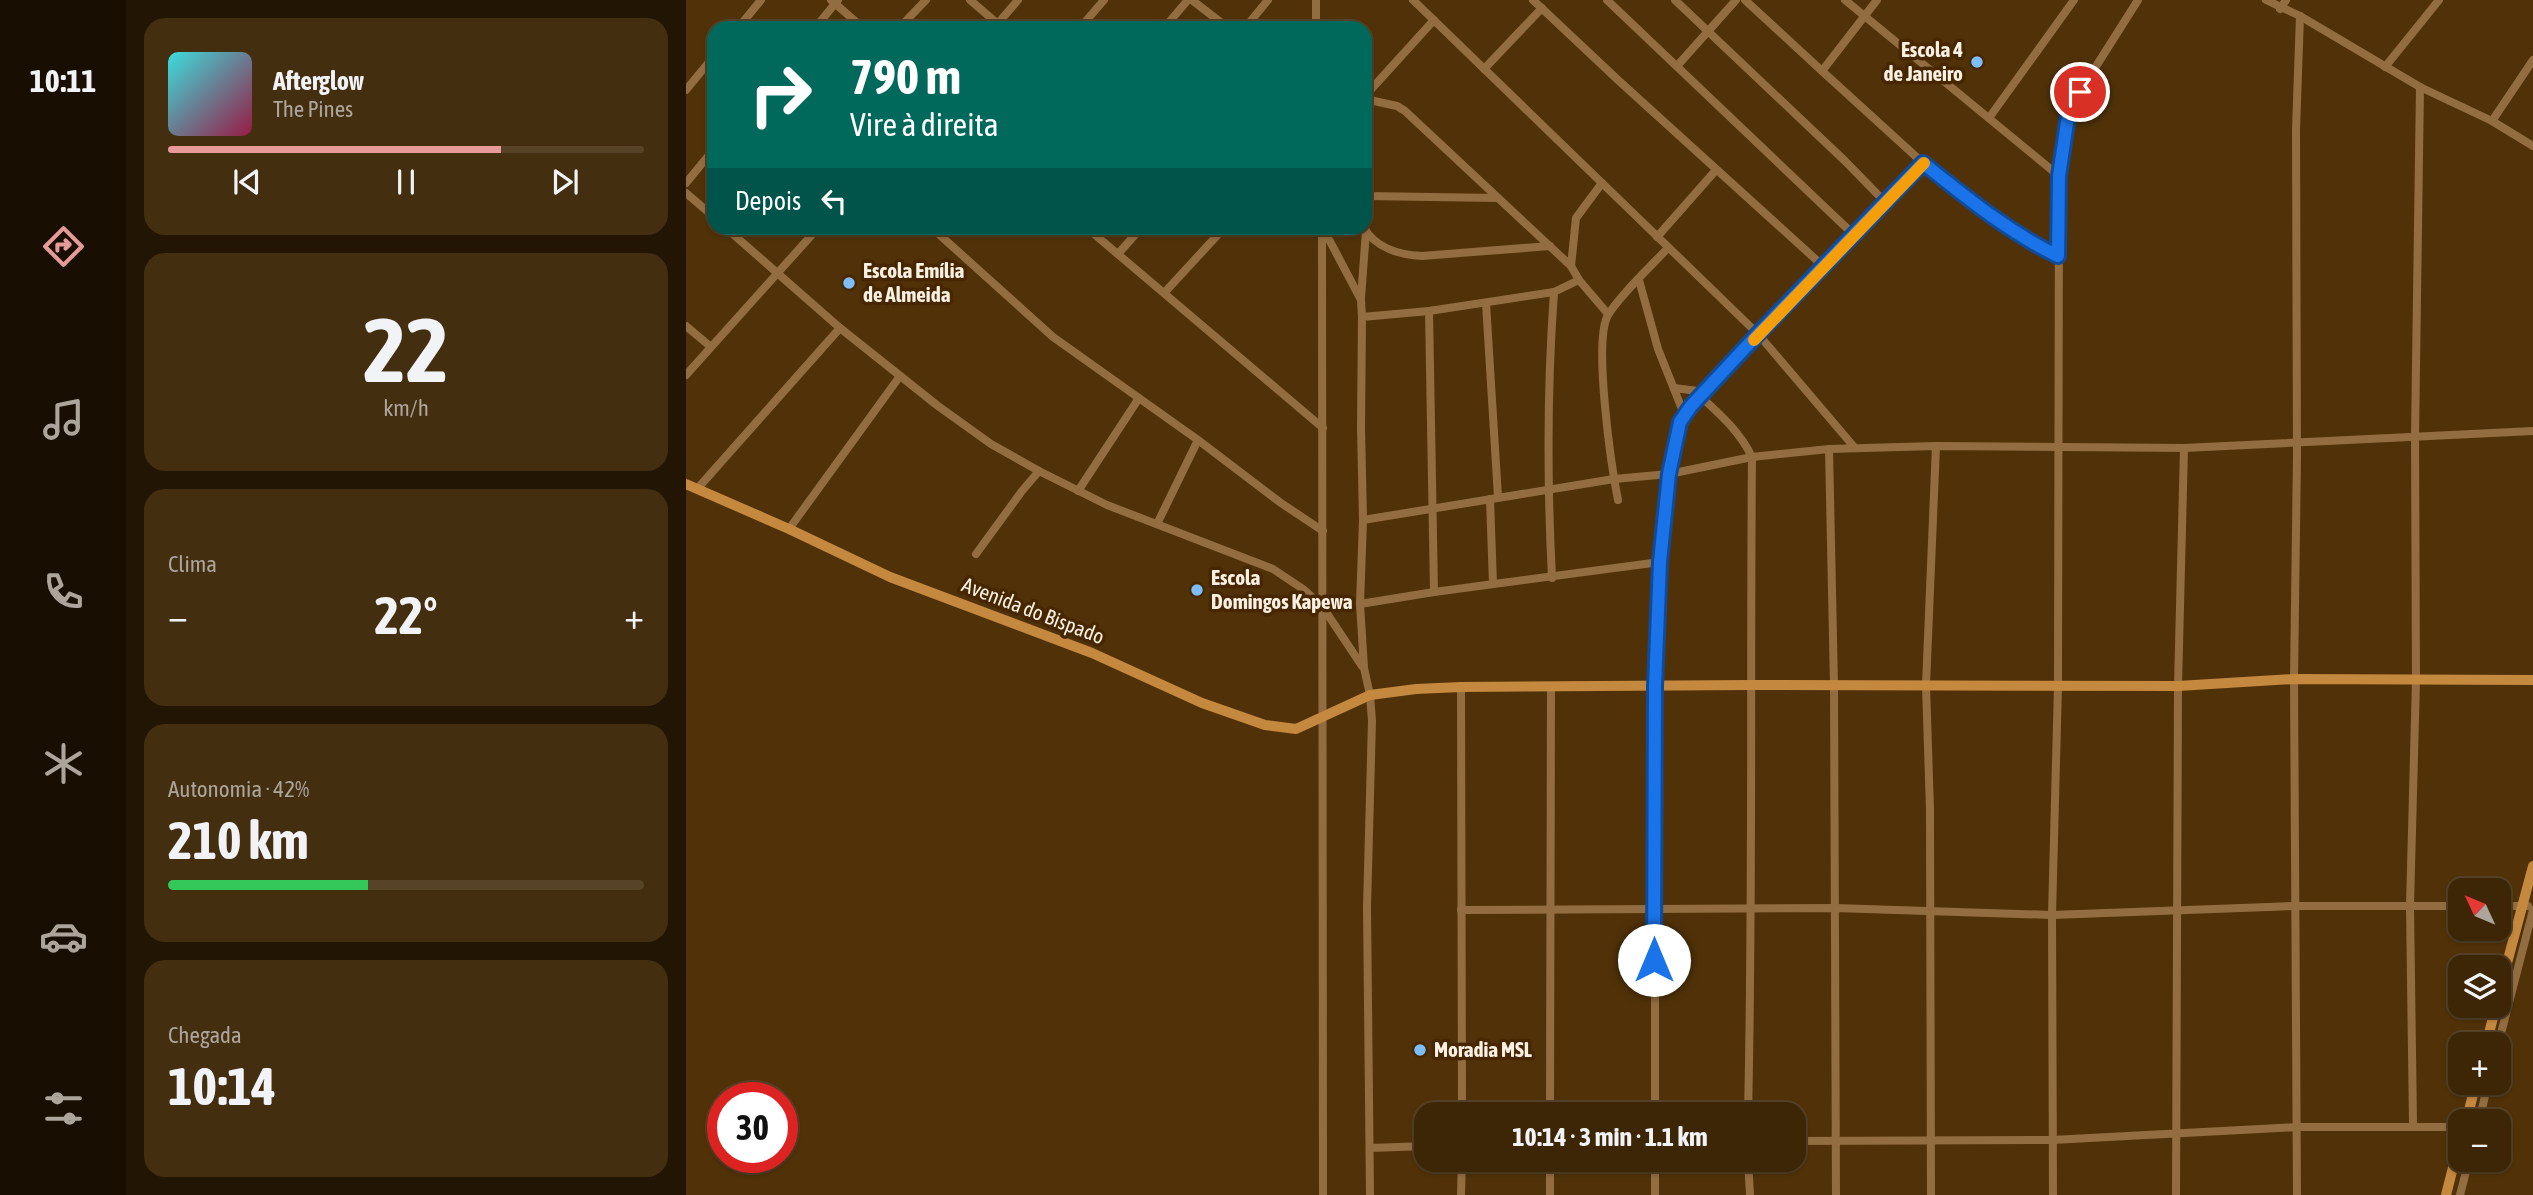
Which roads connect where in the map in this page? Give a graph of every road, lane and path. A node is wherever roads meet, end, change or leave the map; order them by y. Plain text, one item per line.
1 (761, 0) edge
2 (926, 0) edge
3 (970, 0) edge
4 (1018, 0) edge
5 (1104, 0) edge
6 (1190, 0) edge
7 (1268, 0) edge
8 (1316, 0) edge
9 (1413, 0) edge
10 (1533, 0) edge
11 (1607, 0) edge
12 (1675, 0) edge
13 (1735, 0) edge
14 (1745, 0) edge
15 (1846, 0) edge
16 (1877, 0) edge
17 (2074, 0) edge
18 (2138, 0) edge
19 (2266, 0) edge
20 (2286, 0) edge
21 (2439, 0) edge
22 (835, 1) edge
23 (1542, 8) junction
24 (2280, 9) junction
25 (1865, 16) junction
26 (2300, 16) junction
27 (1434, 20) junction
28 (744, 21) edge
29 (820, 21) edge
30 (856, 21) edge
31 (906, 21) edge
32 (991, 21) edge
33 (1000, 21) edge
34 (1086, 21) edge
35 (1170, 21) edge
36 (1218, 21) edge
37 (1251, 21) edge
38 (1316, 21) edge
39 (1709, 31) junction
40 (2533, 60) edge
41 (707, 64) edge
42 (1677, 66) junction
43 (2385, 66) junction
44 (1484, 69) junction
45 (1822, 71) junction
46 (2420, 87) junction
47 (686, 90) edge
48 (1372, 90) edge
49 (1372, 100) edge
50 (1989, 118) junction
51 (2492, 121) junction
52 (2533, 146) edge
53 (707, 158) edge
54 (1923, 163) junction
55 (1716, 170) junction
56 (2059, 176) junction
57 (686, 183) edge
58 (1602, 183) junction
59 (686, 193) edge
60 (1372, 196) edge
61 (1498, 198) junction
62 (1885, 202) junction
63 (707, 211) edge
64 (1853, 234) junction
65 (734, 235) edge
66 (812, 235) edge
67 (940, 235) edge
68 (1095, 235) edge
69 (1135, 235) edge
70 (1218, 235) edge
71 (1323, 235) edge
72 (1327, 235) edge
73 (1365, 235) edge
74 (1370, 235) edge
75 (1657, 237) junction
76 (1550, 246) junction
77 (1668, 248) junction
78 (1118, 254) junction
79 (2058, 256) junction
80 (1571, 266) junction
81 (1823, 266) junction
82 (778, 274) junction
83 (1579, 280) junction
84 (1639, 280) junction
85 (1165, 292) junction
86 (1554, 292) junction
87 (1361, 300) junction
88 (1486, 303) junction
89 (1429, 311) junction
90 (1608, 314) junction
91 (1362, 317) junction
92 (686, 326) edge
93 (840, 327) junction
94 (1758, 334) junction
95 (711, 347) junction
96 (686, 374) edge
97 (901, 376) junction
98 (1674, 388) junction
99 (1704, 395) junction
100 (1139, 398) junction
101 (1684, 414) junction
102 (1323, 428) junction
103 (2533, 431) edge
104 (2415, 436) junction
105 (1198, 440) junction
106 (2297, 441) junction
107 (1936, 446) junction
108 (2059, 447) junction
109 (1855, 448) junction
110 (2184, 448) junction
111 (1829, 449) junction
112 (1752, 457) junction
113 (1039, 471) junction
114 (1669, 474) junction
115 (1614, 479) junction
116 (686, 484) edge
117 (698, 488) junction
118 (1547, 490) junction
119 (1078, 491) junction
120 (1494, 498) junction
121 (1618, 500) dead end
122 (1433, 508) junction
123 (1363, 520) junction
124 (1157, 524) junction
125 (789, 529) junction
126 (1323, 531) junction
127 (976, 554) dead end
128 (1660, 562) junction
129 (1552, 578) junction
130 (1493, 584) junction
131 (1434, 592) junction
132 (1360, 604) junction
133 (1322, 606) junction
134 (1364, 668) junction
135 (2294, 678) junction
136 (2533, 680) edge
137 (2416, 681) junction
138 (1750, 685) junction
139 (1834, 685) junction
140 (1926, 685) junction
141 (2058, 685) junction
142 (1655, 686) junction
143 (2178, 686) junction
144 (1461, 687) junction
145 (1551, 687) junction
146 (1370, 695) junction
147 (1321, 718) junction
148 (2533, 866) edge
149 (2410, 905) junction
150 (2448, 905) edge
151 (2294, 906) junction
152 (2511, 907) edge
153 (1654, 908) junction
154 (1835, 908) junction
155 (2529, 908) edge
156 (1552, 909) junction
157 (1753, 909) junction
158 (1461, 910) junction
159 (1929, 912) junction
160 (2177, 912) junction
161 (2052, 915) junction
162 (2511, 959) edge
163 (2501, 1032) edge
164 (1462, 1102) edge
165 (1550, 1102) edge
166 (1655, 1102) edge
167 (1748, 1102) edge
168 (2413, 1125) junction
169 (2448, 1126) edge
170 (2298, 1127) junction
171 (2176, 1132) junction
172 (1836, 1139) junction
173 (1806, 1140) edge
174 (1932, 1140) junction
175 (2052, 1140) junction
176 (1414, 1146) edge
177 (1370, 1148) junction
178 (1462, 1172) edge
179 (1550, 1172) edge
180 (1656, 1172) edge
181 (1748, 1172) edge
182 (2452, 1172) edge
183 (2466, 1172) edge
184 (1323, 1195) edge
185 (1370, 1195) edge
186 (1461, 1195) edge
187 (1550, 1195) edge
188 (1655, 1195) edge
189 (1749, 1195) edge
190 (1836, 1195) edge
191 (1931, 1195) edge
192 (2053, 1195) edge
193 (2176, 1195) edge
194 (2297, 1195) edge
195 (2446, 1195) edge
196 (2460, 1195) edge

1 - 28 street
2 - 31 street
3 - 32 street
4 - 33 street
5 - 34 street
6 - 35 street
6 - 36 street
7 - 37 street
8 - 38 street
9 - 27 street
10 - 23 street
11 - 42 street
12 - 39 street
13 - 39 street
14 - 45 street
15 - 25 street
16 - 25 street
17 - 50 street
18 - 56 street
19 - 24 street
20 - 24 street
21 - 43 street
22 - 29 street
22 - 30 street
23 - 44 street
23 - 55 street
24 - 26 street
25 - 45 street
25 - 50 street
26 - 43 street
26 - 106 street
27 - 44 street
27 - 48 street
39 - 42 street
39 - 62 street
40 - 51 street
41 - 47 street
42 - 64 street
43 - 46 street
44 - 58 street
45 - 54 street
46 - 51 street
46 - 104 street
49 - 61 street
50 - 56 street
51 - 52 street
53 - 57 street
54 - 62 street
54 - 79 street
55 - 75 street
55 - 81 street
56 - 79 street
58 - 75 street
58 - 80 street
59 - 63 street
60 - 61 street
61 - 76 street
62 - 64 street
64 - 81 street
65 - 82 street
66 - 82 street
67 - 100 street
68 - 78 street
69 - 78 street
70 - 85 street
71 - 102 street
72 - 87 street
73 - 87 street
74 - 76 street
75 - 77 street
76 - 80 street
77 - 84 street
77 - 94 street
78 - 85 street
79 - 108 street
80 - 83 street
81 - 94 street
82 - 93 street
82 - 95 street
83 - 86 street
83 - 90 street
84 - 90 street
84 - 98 street
85 - 102 street
86 - 88 street
86 - 118 street
87 - 91 street
88 - 89 street
88 - 120 street
89 - 91 street
89 - 122 street
90 - 115 street
91 - 123 street
92 - 95 street
93 - 97 street
93 - 117 street
94 - 99 street
94 - 109 street
95 - 96 street
97 - 113 street
97 - 125 street
98 - 99 street
98 - 101 street
99 - 101 street
99 - 112 street
100 - 105 street
100 - 119 street
101 - 114 street
102 - 126 street
103 - 104 street
104 - 106 street
104 - 137 street
105 - 124 street
105 - 126 street
106 - 110 street
106 - 135 street
107 - 108 street
107 - 109 street
107 - 140 street
108 - 110 street
108 - 141 street
109 - 111 street
110 - 143 street
111 - 112 street
111 - 139 street
112 - 114 street
112 - 138 street
113 - 119 street
113 - 127 street
114 - 115 street
114 - 128 street
115 - 118 street
115 - 121 street
116 - 117 main road, Avenida do Bispado
117 - 125 main road, Avenida do Bispado
118 - 120 street
118 - 129 street
119 - 124 street
120 - 122 street
120 - 130 street
122 - 123 street
122 - 131 street
123 - 132 street
124 - 133 street
125 - 147 main road, Avenida do Bispado
126 - 133 street
128 - 129 street
128 - 142 street
129 - 130 street
130 - 131 street
131 - 132 street
132 - 134 street
133 - 134 street
133 - 147 street
134 - 146 street
135 - 137 main road, Avenida do Bispado
135 - 143 main road, Avenida do Bispado
135 - 151 street
136 - 137 main road, Avenida do Bispado
137 - 149 street
138 - 139 main road, Avenida do Bispado
138 - 142 main road, Avenida do Bispado
138 - 157 street
139 - 140 main road, Avenida do Bispado
139 - 154 street
140 - 141 main road, Avenida do Bispado
140 - 159 street
141 - 143 main road, Avenida do Bispado
141 - 161 street
142 - 145 main road, Avenida do Bispado
142 - 153 street
143 - 160 street
144 - 145 main road, Avenida do Bispado
144 - 146 main road, Avenida do Bispado
144 - 158 street
145 - 156 street
146 - 147 main road, Avenida do Bispado
146 - 177 street
147 - 184 street
148 - 155 main road
149 - 150 street
149 - 151 street
149 - 168 street
151 - 160 street
151 - 170 street
152 - 155 street
153 - 156 street
153 - 157 street
153 - 166 street
154 - 157 street
154 - 159 street
154 - 172 street
155 - 162 main road
155 - 163 street
156 - 158 street
156 - 165 street
157 - 167 street
158 - 164 street
159 - 161 street
159 - 174 street
160 - 161 street
160 - 171 street
161 - 175 street
168 - 169 street
168 - 170 street
170 - 171 street
170 - 194 street
171 - 175 street
171 - 193 street
172 - 173 street
172 - 174 street
172 - 190 street
174 - 175 street
174 - 191 street
175 - 192 street
176 - 177 street
177 - 185 street
178 - 186 street
179 - 187 street
180 - 188 street
181 - 189 street
182 - 195 main road
183 - 196 street

